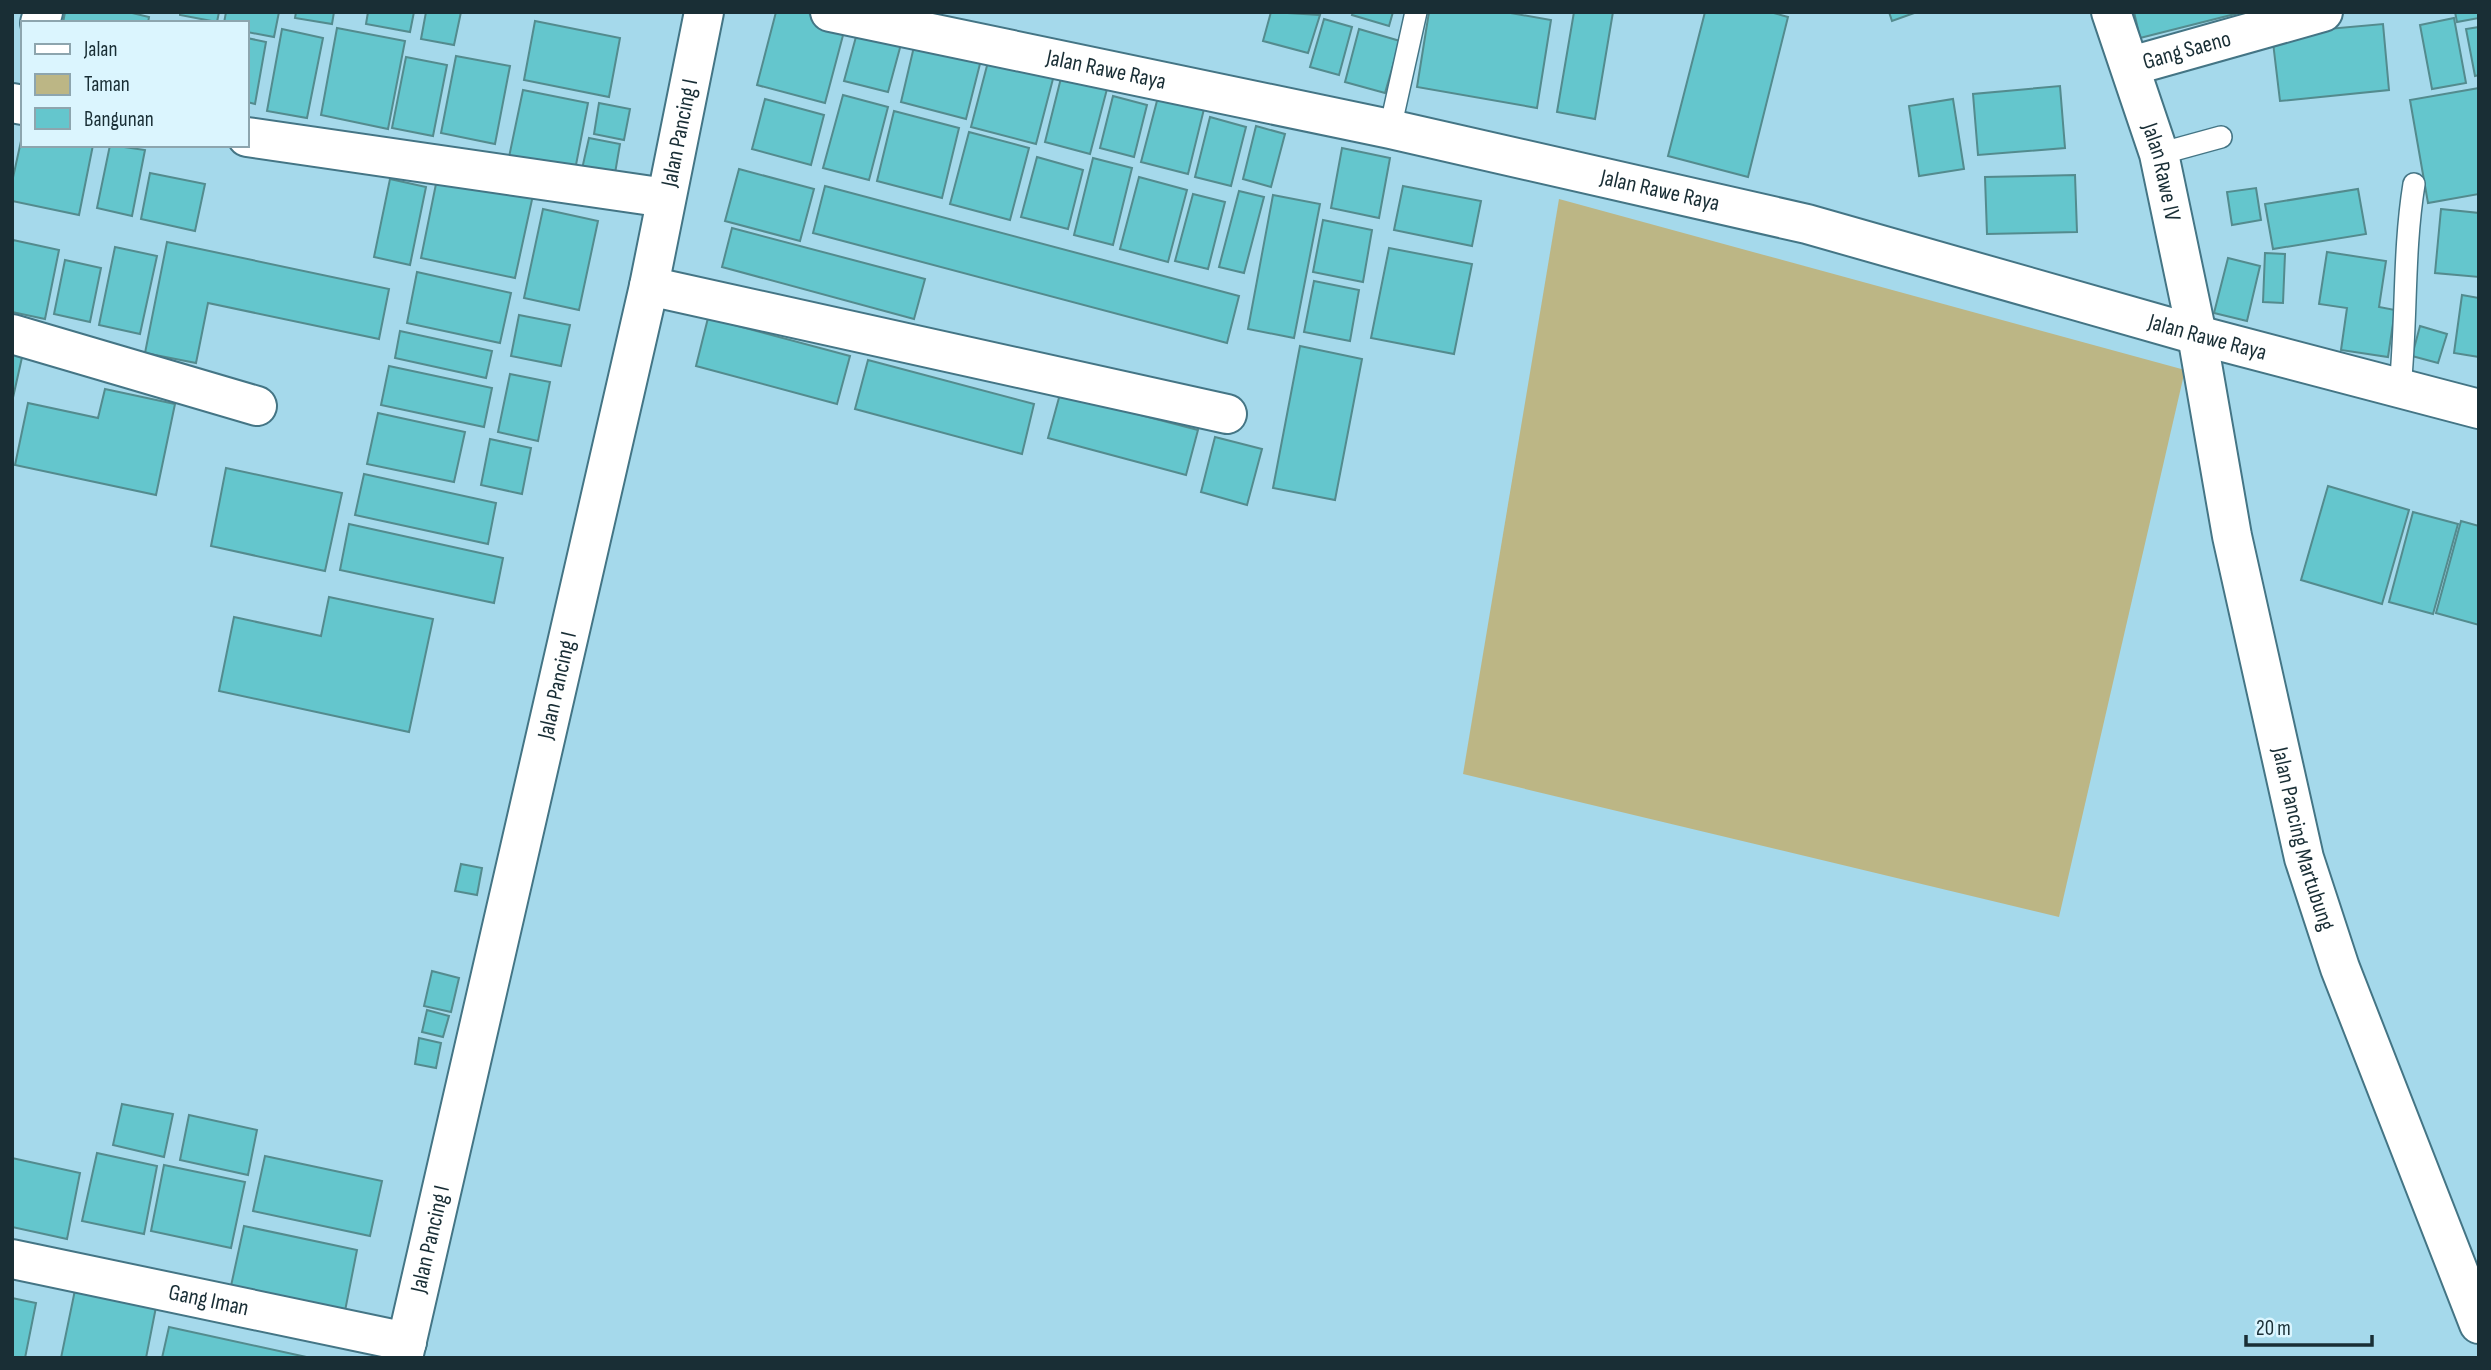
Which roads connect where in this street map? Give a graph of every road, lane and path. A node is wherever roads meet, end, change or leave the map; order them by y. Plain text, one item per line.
1 (704, 12) edge
2 (830, 12) edge
3 (1416, 12) edge
4 (2110, 12) edge
5 (2323, 12) edge
6 (2131, 66) junction
7 (1390, 130) junction
8 (248, 137) edge
9 (2221, 137) dead end
10 (2159, 154) junction
11 (2414, 184) dead end
12 (666, 198) junction
13 (649, 286) junction
14 (12, 334) edge
15 (2197, 335) junction
16 (2400, 388) junction
17 (257, 406) dead end
18 (2479, 409) edge
19 (1227, 414) dead end
20 (12, 1259) edge
21 (2479, 1324) edge
22 (405, 1350) edge

1 - 12 street, Jalan Pancing I
2 - 7 street, Jalan Rawe Raya
3 - 7 lane
4 - 6 street, Jalan Rawe IV
5 - 6 street, Gang Saeno
6 - 10 street, Jalan Rawe IV
7 - 15 street, Jalan Rawe Raya
8 - 12 street
9 - 10 lane
10 - 15 street, Jalan Rawe IV
11 - 16 lane
12 - 13 street, Jalan Pancing I
13 - 19 street
13 - 22 street, Jalan Pancing I
14 - 17 street
15 - 16 street, Jalan Rawe Raya
15 - 21 street, Jalan Pancing Martubung
16 - 18 street, Jalan Rawe Raya
20 - 22 street, Gang Iman

